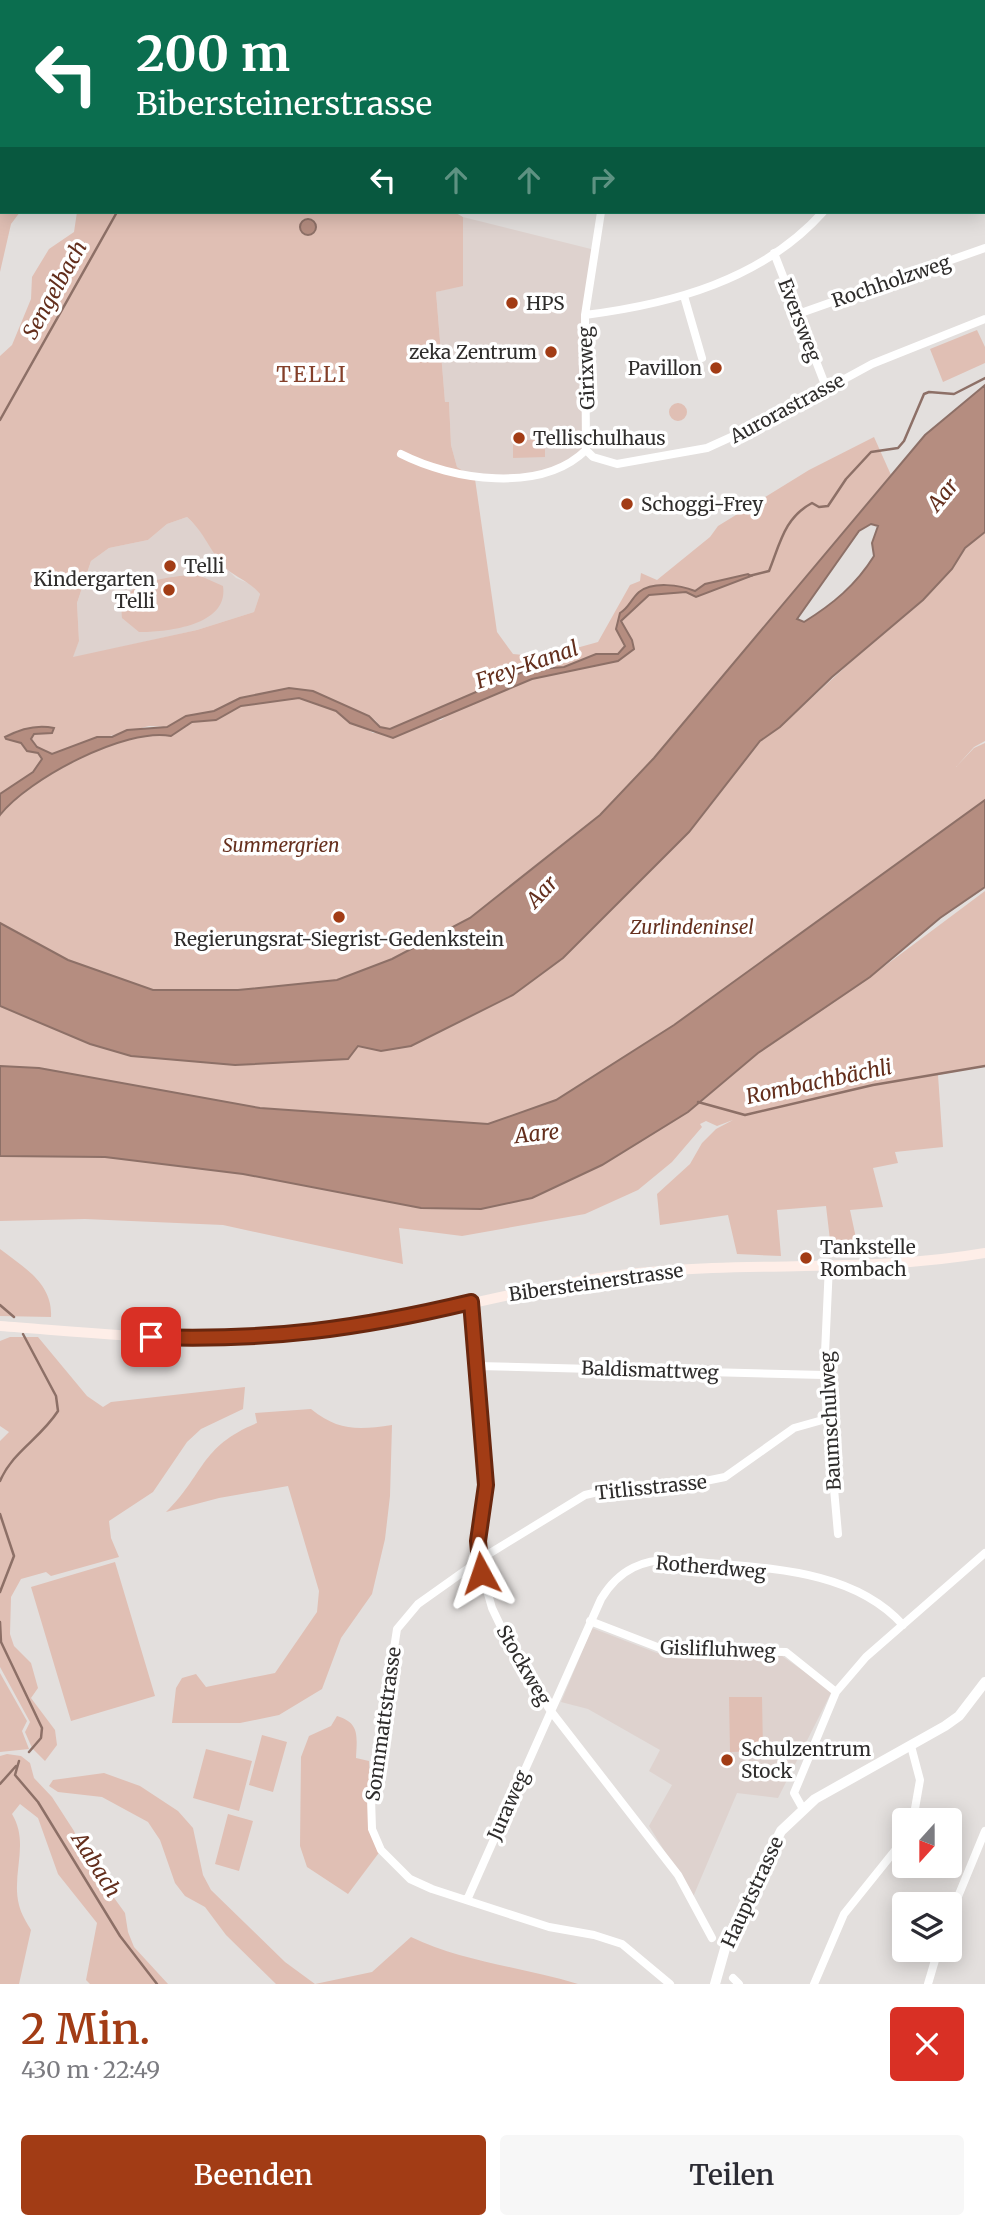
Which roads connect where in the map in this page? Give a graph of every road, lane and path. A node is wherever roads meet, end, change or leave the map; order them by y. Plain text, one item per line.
1 (601, 214) edge
2 (821, 214) edge
3 (985, 248) edge
4 (774, 253) junction
5 (684, 296) junction
6 (798, 314) junction
7 (585, 315) junction
8 (985, 319) edge
9 (702, 358) dead end
10 (826, 387) junction
11 (586, 450) junction
12 (401, 454) dead end
13 (985, 1254) edge
14 (829, 1265) junction
15 (471, 1302) junction
16 (0, 1326) edge
17 (477, 1366) junction
18 (824, 1375) junction
19 (826, 1419) junction
20 (838, 1534) dead end
21 (985, 1553) edge
22 (479, 1562) junction
23 (590, 1622) junction
24 (903, 1625) junction
25 (985, 1682) edge
26 (836, 1692) junction
27 (550, 1710) junction
28 (911, 1746) junction
29 (915, 1808) edge
30 (803, 1809) junction
31 (985, 1831) edge
32 (892, 1853) edge
33 (960, 1892) edge
34 (467, 1900) junction
35 (712, 1938) dead end
36 (934, 1962) edge
37 (670, 1984) edge
38 (715, 1984) edge
39 (814, 1984) edge
40 (928, 1984) edge

1 - 7 street, Girixweg
2 - 4 street
3 - 6 street, Rochholzweg
4 - 5 street
4 - 6 street, Eversweg
5 - 7 street
5 - 9 street
6 - 10 street, Eversweg
7 - 11 street, Girixweg
8 - 10 street, Aurorastrasse
10 - 11 street, Aurorastrasse
11 - 12 street
13 - 14 main road, Bibersteinerstrasse
14 - 15 main road, Bibersteinerstrasse
14 - 18 street, Baumschulweg
15 - 16 main road, Bibersteinerstrasse
15 - 17 street, Stockweg
17 - 18 street, Baldismattweg
17 - 22 street, Stockweg
18 - 19 street, Baumschulweg
19 - 20 street, Baumschulweg
19 - 22 street, Titlisstrasse
21 - 24 street
22 - 27 street, Stockweg
22 - 34 street, Sonnmattstrasse
23 - 24 street, Rotherdweg
23 - 26 street, Gislifluhweg
23 - 27 street, Rotherdweg
24 - 26 street
25 - 28 street, Hauptstrasse
26 - 30 street
27 - 34 street, Juraweg
27 - 35 street, Stockweg
28 - 29 street
28 - 30 street, Hauptstrasse
30 - 38 street, Hauptstrasse
31 - 33 street
32 - 39 street
34 - 37 street, Sonnmattstrasse
36 - 40 street

